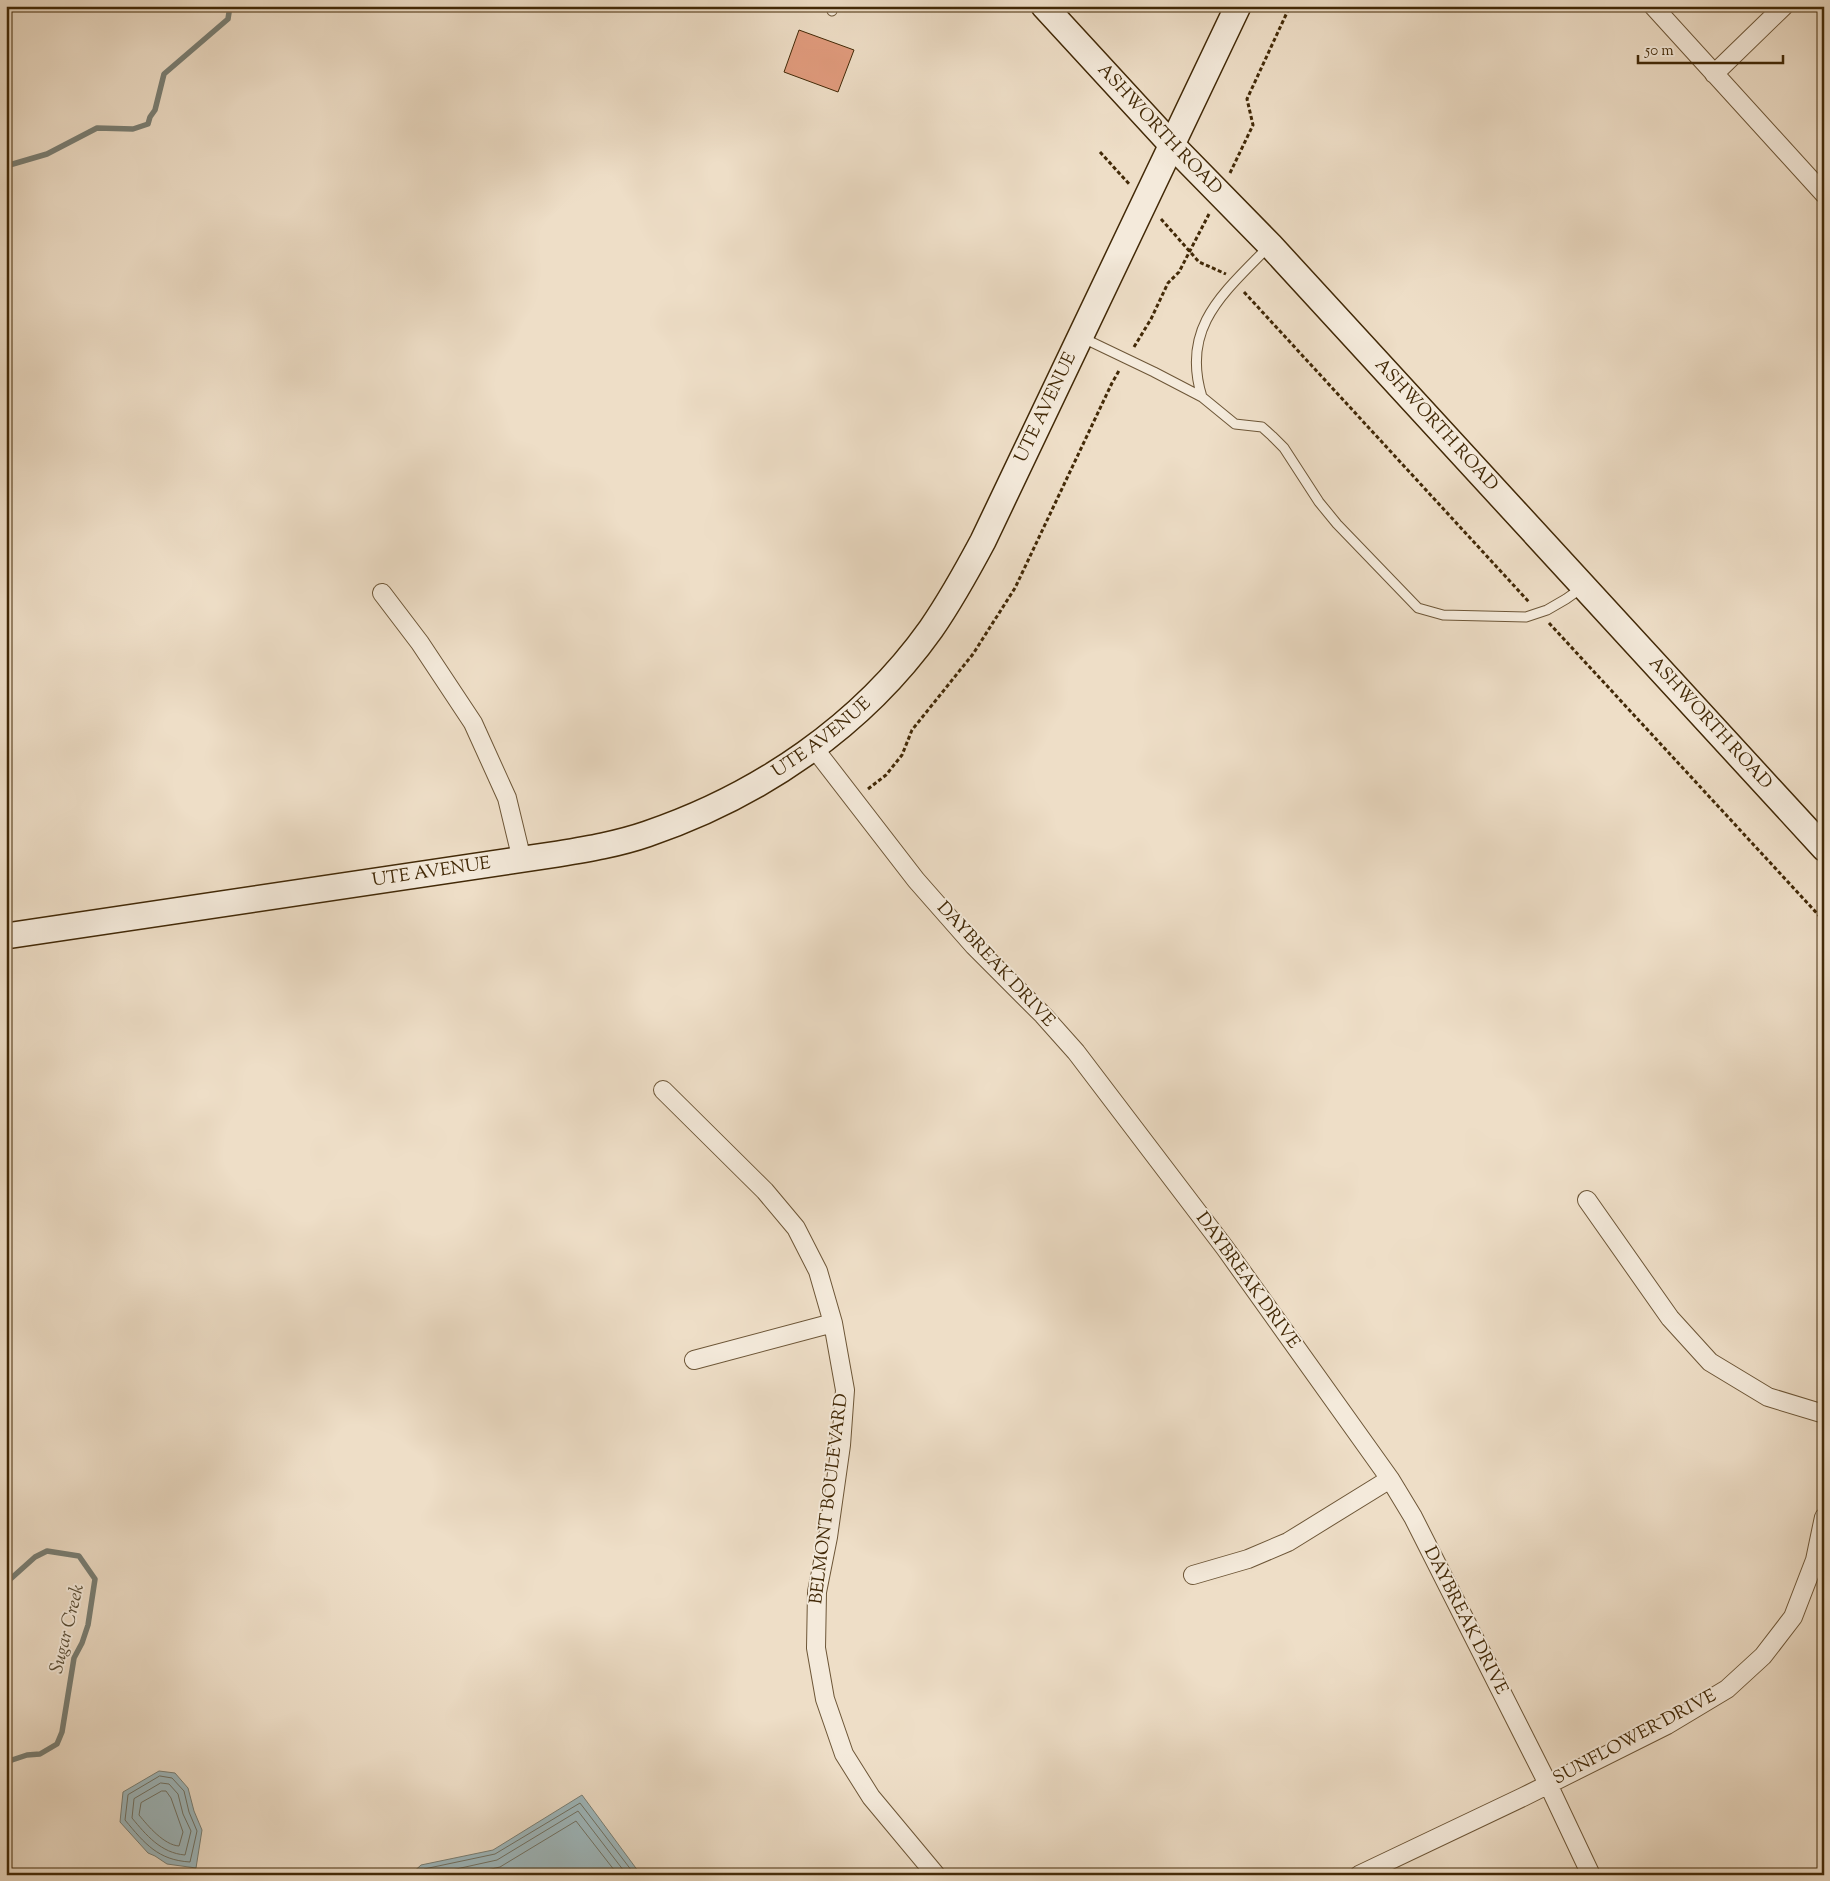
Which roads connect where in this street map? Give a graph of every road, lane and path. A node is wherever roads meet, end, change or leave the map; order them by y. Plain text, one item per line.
1 (1044, 6) edge
2 (1238, 6) edge
3 (1290, 6) edge
4 (1652, 6) edge
5 (1784, 6) edge
6 (1714, 74) junction
7 (1172, 144) junction
8 (1100, 152) dead end
9 (1220, 194) junction
10 (1824, 194) edge
11 (1144, 201) junction
12 (1270, 245) junction
13 (1190, 251) junction
14 (1235, 282) junction
15 (1080, 336) junction
16 (1127, 358) junction
17 (1202, 397) junction
18 (1584, 586) junction
19 (382, 593) dead end
20 (1539, 612) junction
21 (814, 748) junction
22 (854, 800) junction
23 (1824, 848) edge
24 (522, 860) junction
25 (1824, 921) edge
26 (6, 936) edge
27 (663, 1090) dead end
28 (1587, 1200) dead end
29 (833, 1323) junction
30 (694, 1360) dead end
31 (1824, 1414) edge
32 (1390, 1479) junction
33 (1824, 1517) edge
34 (1193, 1576) dead end
35 (1548, 1784) junction
36 (936, 1875) edge
37 (1359, 1875) edge
38 (1591, 1875) edge

1 - 7 main road, ASHWORTH ROAD
2 - 7 main road, UTE AVENUE
3 - 9 path
4 - 6 street
5 - 6 street
6 - 10 street
7 - 9 main road, ASHWORTH ROAD
7 - 11 main road, UTE AVENUE
8 - 11 path
9 - 12 main road, ASHWORTH ROAD
9 - 13 path
11 - 13 path
11 - 15 main road, UTE AVENUE
12 - 14 lane
12 - 18 main road, ASHWORTH ROAD
13 - 14 path
13 - 16 path
14 - 17 lane
14 - 20 path
15 - 16 lane
15 - 21 main road, UTE AVENUE
16 - 17 lane
16 - 22 path
17 - 20 lane
18 - 20 lane
18 - 23 main road, ASHWORTH ROAD
19 - 24 street
20 - 25 path
21 - 22 street, DAYBREAK DRIVE
21 - 24 main road, UTE AVENUE
22 - 32 street, DAYBREAK DRIVE
24 - 26 main road, UTE AVENUE
27 - 29 street, BELMONT BOULEVARD
28 - 31 street
29 - 30 street
29 - 36 street, BELMONT BOULEVARD
32 - 34 street
32 - 35 street, DAYBREAK DRIVE
33 - 35 street, SUNFLOWER DRIVE
35 - 37 street, SUNFLOWER DRIVE
35 - 38 street, DAYBREAK DRIVE

